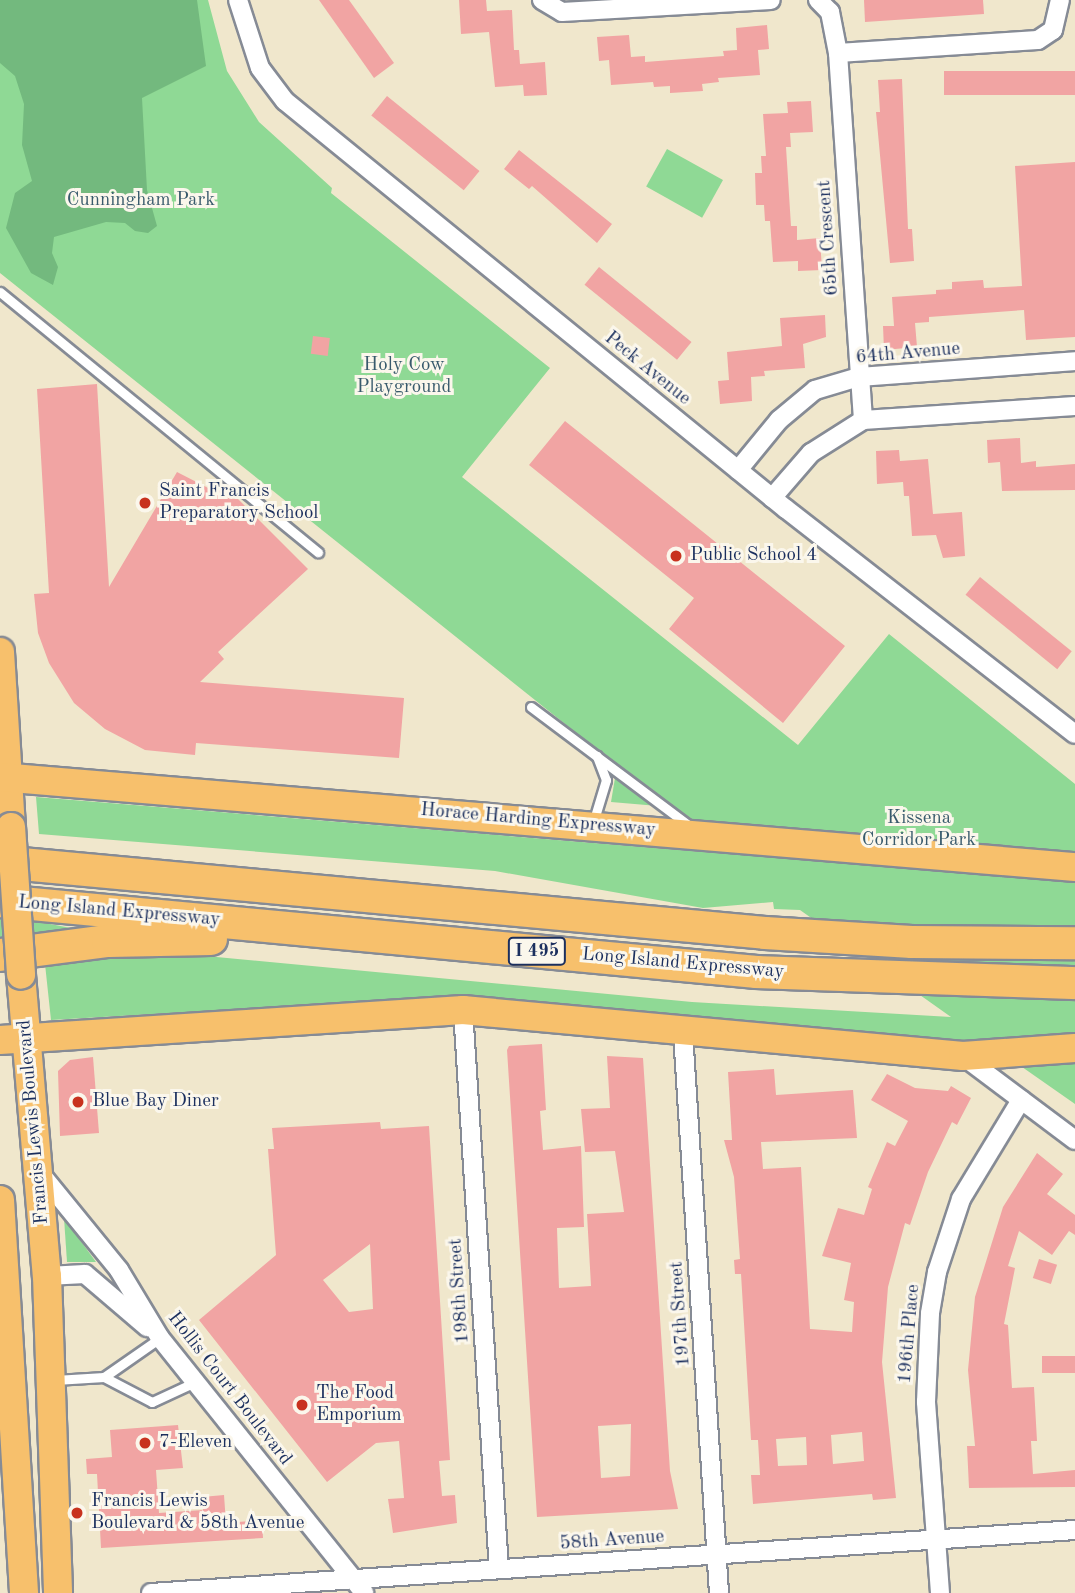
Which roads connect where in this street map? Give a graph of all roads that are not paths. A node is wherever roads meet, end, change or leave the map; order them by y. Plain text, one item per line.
1 (238, 0) edge
2 (542, 0) edge
3 (771, 0) edge
4 (818, 0) edge
5 (1060, 0) edge
6 (838, 53) junction
7 (0, 292) edge
8 (1075, 361) edge
9 (859, 377) junction
10 (1075, 406) edge
11 (863, 420) junction
12 (738, 470) junction
13 (772, 498) junction
14 (318, 552) dead end
15 (0, 652) edge
16 (531, 707) dead end
17 (1075, 734) edge
18 (596, 754) junction
19 (4, 778) edge
20 (592, 825) junction
21 (700, 835) junction
22 (6, 838) edge
23 (0, 862) edge
24 (1075, 867) edge
25 (206, 881) junction
26 (0, 901) edge
27 (1075, 943) edge
28 (498, 947) junction
29 (10, 965) edge
30 (1075, 983) edge
31 (463, 1010) junction
32 (684, 1033) junction
33 (13, 1039) edge
34 (1075, 1048) edge
35 (963, 1056) junction
36 (1021, 1100) junction
37 (1075, 1140) edge
38 (40, 1173) junction
39 (0, 1200) edge
40 (47, 1276) junction
41 (160, 1338) junction
42 (104, 1377) junction
43 (49, 1381) junction
44 (195, 1382) junction
45 (1075, 1530) edge
46 (936, 1540) junction
47 (718, 1555) junction
48 (499, 1569) junction
49 (359, 1586) edge
50 (24, 1593) edge
51 (58, 1593) edge
52 (151, 1593) edge
53 (719, 1593) edge
54 (940, 1593) edge

1 - 12 street, Peck Avenue
2 - 3 street
4 - 6 street, 65th Crescent
5 - 6 street
6 - 9 street, 65th Crescent
7 - 14 lane
8 - 9 street, 64th Avenue
9 - 11 street, 65th Crescent
9 - 12 street, 64th Avenue
10 - 11 street
11 - 13 street
12 - 13 street, Peck Avenue
13 - 17 street, Peck Avenue
15 - 19 main road, Francis Lewis Boulevard
16 - 18 lane
18 - 20 lane
18 - 21 lane
19 - 20 main road, Horace Harding Expressway
19 - 22 main road, Francis Lewis Boulevard
20 - 21 main road, Horace Harding Expressway
21 - 24 main road, Horace Harding Expressway
22 - 25 highway
22 - 29 main road, Francis Lewis Boulevard, bridge
23 - 25 highway, Long Island Expressway / I 495
25 - 27 highway, Long Island Expressway / I 495
26 - 28 highway, Long Island Expressway / I 495
28 - 29 highway
28 - 30 highway, Long Island Expressway / I 495
29 - 33 main road, Francis Lewis Boulevard
31 - 32 main road
31 - 33 main road
31 - 48 street, 198th Street
32 - 35 main road
32 - 47 street, 197th Street
33 - 38 main road, Francis Lewis Boulevard
34 - 35 main road
35 - 36 street
36 - 37 street
36 - 46 street, 196th Place
38 - 40 main road, Francis Lewis Boulevard
38 - 41 street, Hollis Court Boulevard
39 - 50 main road
40 - 41 street
40 - 43 main road, Francis Lewis Boulevard
41 - 42 lane
41 - 44 street, Hollis Court Boulevard
42 - 43 lane
42 - 44 lane
43 - 51 main road, Francis Lewis Boulevard
44 - 49 street, Hollis Court Boulevard
45 - 46 street, 58th Avenue
46 - 47 street, 58th Avenue
46 - 54 street, 196th Place
47 - 48 street, 58th Avenue
47 - 53 street, 197th Street
48 - 49 street, 58th Avenue
49 - 52 street, 58th Avenue

